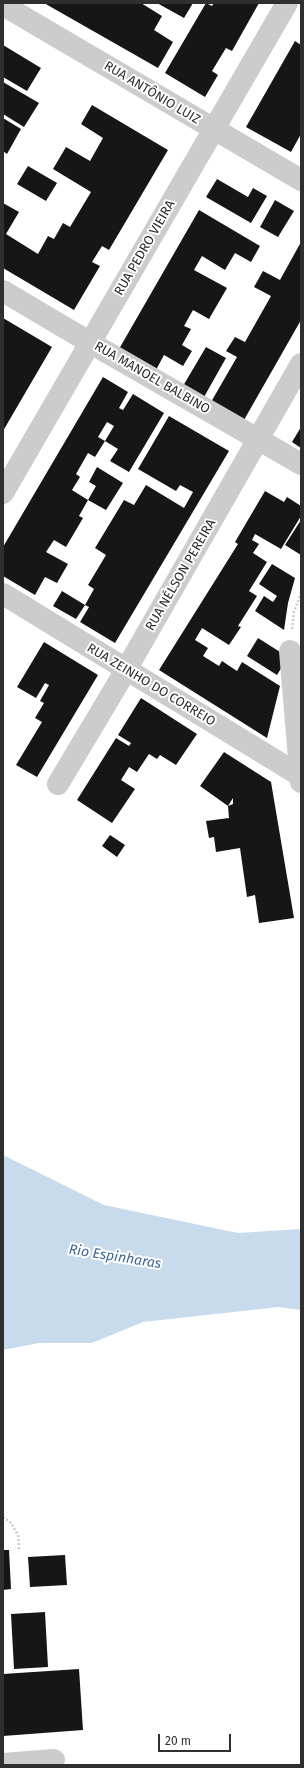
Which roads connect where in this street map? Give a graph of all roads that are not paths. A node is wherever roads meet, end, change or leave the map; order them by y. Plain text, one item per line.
1 (287, 3) edge
2 (3, 5) edge
3 (214, 130) junction
4 (301, 180) edge
5 (3, 290) edge
6 (89, 342) junction
7 (301, 364) edge
8 (258, 440) junction
9 (301, 464) edge
10 (3, 493) edge
11 (3, 594) edge
12 (290, 652) road end
13 (126, 670) junction
14 (301, 778) edge
15 (58, 784) dead end
16 (54, 1760) dead end
17 (3, 1764) edge

1 - 3 street, RUA PEDRO VIEIRA
2 - 3 street, RUA ANTÔNIO LUIZ
3 - 4 street, RUA ANTÔNIO LUIZ
3 - 6 street, RUA PEDRO VIEIRA
5 - 6 street, RUA MANOEL BALBINO
6 - 8 street, RUA MANOEL BALBINO
6 - 10 street, RUA PEDRO VIEIRA
7 - 8 street, RUA NÉLSON PEREIRA
8 - 9 street, RUA MANOEL BALBINO
8 - 13 street, RUA NÉLSON PEREIRA
11 - 13 street, RUA ZEINHO DO CORREIO
12 - 14 street
13 - 14 street, RUA ZEINHO DO CORREIO
13 - 15 street, RUA NÉLSON PEREIRA
16 - 17 street

